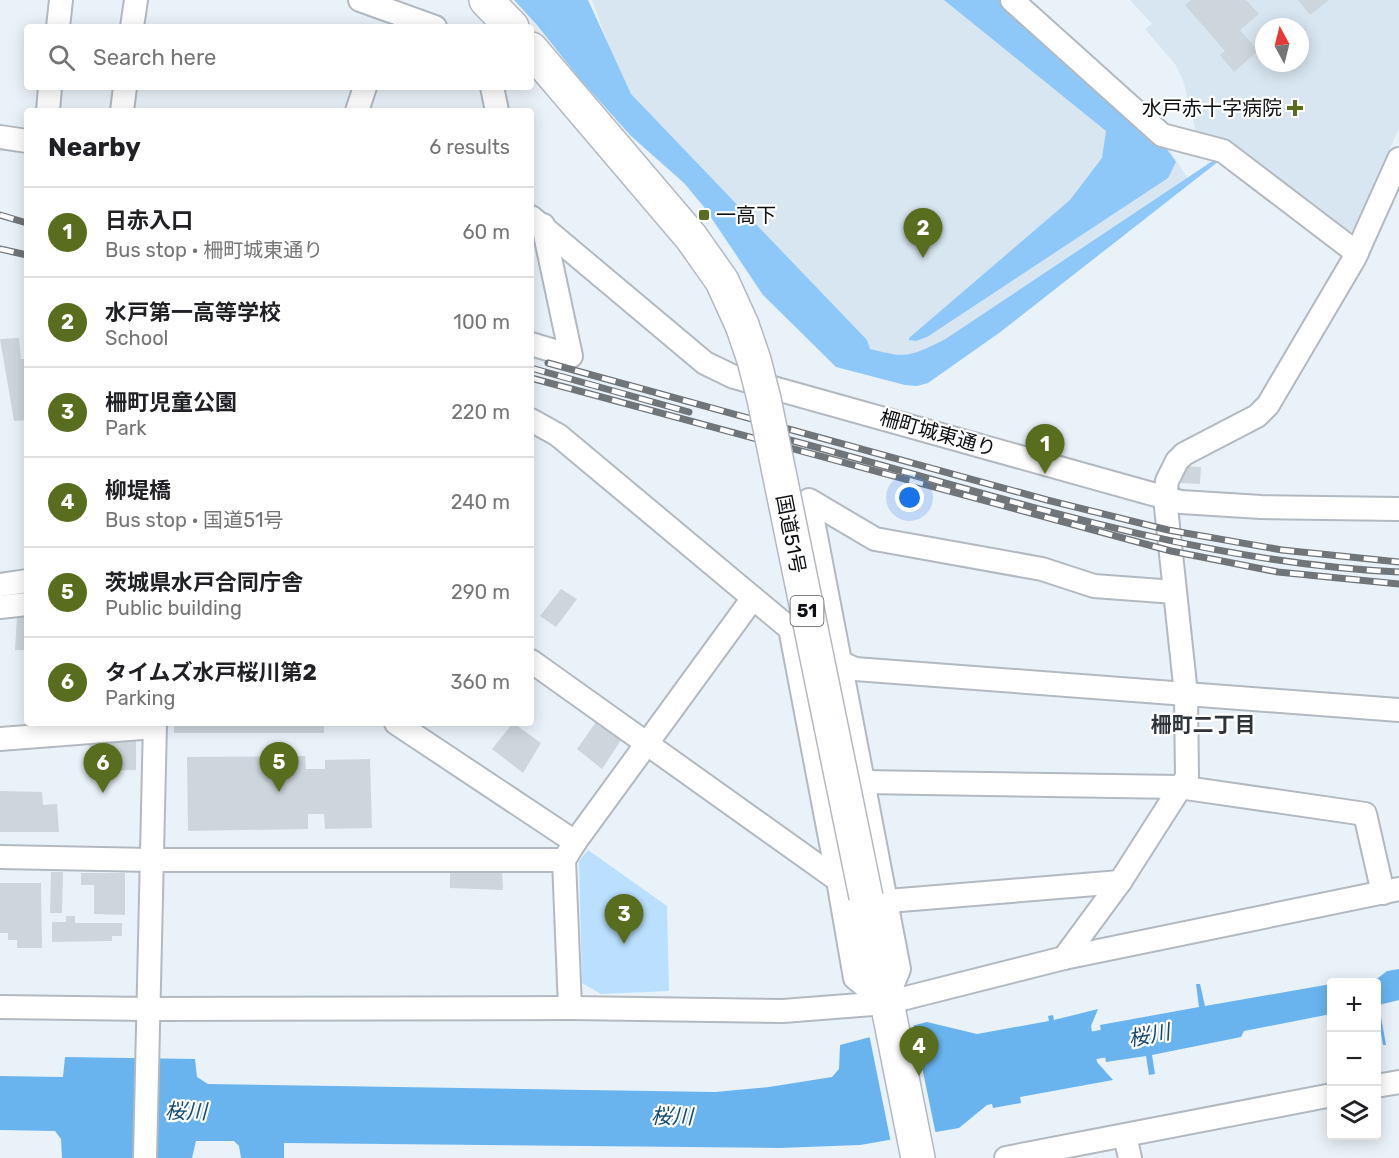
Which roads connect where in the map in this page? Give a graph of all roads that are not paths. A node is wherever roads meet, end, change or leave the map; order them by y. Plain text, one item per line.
1 (61, 0) edge
2 (136, 0) edge
3 (360, 0) edge
4 (486, 0) edge
5 (1012, 0) edge
6 (385, 19) edge
7 (58, 24) edge
8 (132, 24) edge
9 (416, 24) edge
10 (509, 24) edge
11 (534, 53) edge
12 (50, 90) edge
13 (125, 90) edge
14 (363, 90) edge
15 (493, 90) edge
16 (48, 108) edge
17 (122, 108) edge
18 (358, 108) edge
19 (496, 108) edge
20 (0, 137) edge
21 (24, 141) edge
22 (1399, 159) edge
23 (537, 221) edge
24 (1357, 253) junction
25 (534, 345) edge
26 (534, 422) edge
27 (1165, 498) junction
28 (1399, 508) edge
29 (24, 581) edge
30 (0, 585) edge
31 (1175, 592) junction
32 (753, 598) junction
33 (24, 604) edge
34 (0, 607) edge
35 (790, 628) junction
36 (534, 663) edge
37 (841, 664) junction
38 (1186, 694) junction
39 (1399, 710) edge
40 (144, 726) edge
41 (155, 726) edge
42 (403, 726) edge
43 (0, 739) edge
44 (647, 745) junction
45 (863, 782) junction
46 (1179, 788) junction
47 (570, 851) junction
48 (0, 858) edge
49 (152, 860) junction
50 (838, 880) junction
51 (1120, 882) junction
52 (1391, 891) edge
53 (877, 899) junction
54 (1064, 958) junction
55 (0, 1007) edge
56 (570, 1008) junction
57 (149, 1009) junction
58 (888, 1013) junction
59 (1399, 1082) edge
60 (1381, 1085) edge
61 (1327, 1096) edge
62 (1125, 1136) junction
63 (916, 1152) edge
64 (145, 1158) edge
65 (1006, 1158) edge
66 (1130, 1158) edge

1 - 7 street
2 - 8 street
3 - 6 street
4 - 10 highway
5 - 24 street
6 - 9 street
11 - 53 highway, 国道51号 / 51, bridge
12 - 16 street
13 - 17 street
14 - 18 street
15 - 19 street
20 - 21 street
22 - 24 street
23 - 25 street
23 - 27 street, 柵町城東通り
24 - 27 street
26 - 32 street
27 - 28 street, 柵町城東通り
27 - 31 street
29 - 30 street
31 - 37 street
31 - 38 street
32 - 35 street
32 - 44 street
33 - 34 street
35 - 37 street
35 - 50 street
36 - 44 street
37 - 38 street
37 - 45 street
38 - 39 street
38 - 46 street
40 - 43 street
41 - 49 street
42 - 47 street
44 - 47 street
44 - 50 street
45 - 46 street
45 - 53 street
46 - 51 street
46 - 52 street
47 - 49 street
47 - 56 street
48 - 49 street
49 - 57 street
50 - 58 street
51 - 53 street
51 - 54 street
52 - 54 street
53 - 58 highway, 国道51号 / 51
54 - 58 street
55 - 57 street
56 - 57 street
56 - 58 street
57 - 64 street
58 - 63 highway, 国道51号 / 51
59 - 60 street
61 - 62 street
62 - 65 street
62 - 66 street

